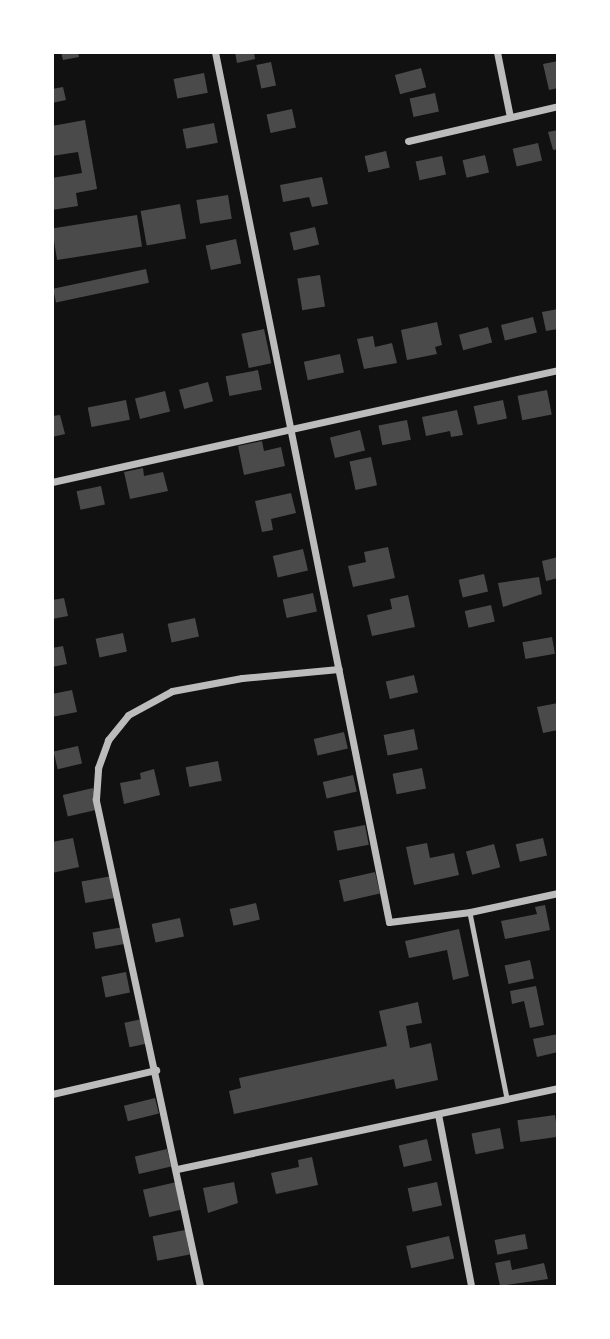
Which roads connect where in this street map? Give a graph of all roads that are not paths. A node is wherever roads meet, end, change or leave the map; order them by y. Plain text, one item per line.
1 (215, 52) edge
2 (497, 52) edge
3 (558, 106) edge
4 (510, 117) junction
5 (408, 141) dead end
6 (558, 370) edge
7 (289, 433) junction
8 (52, 482) edge
9 (339, 669) junction
10 (558, 893) edge
11 (470, 912) junction
12 (156, 1070) junction
13 (558, 1088) edge
14 (52, 1094) edge
15 (507, 1099) junction
16 (438, 1114) junction
17 (177, 1170) junction
18 (200, 1286) edge
19 (471, 1286) edge

1 - 7 street
2 - 4 street
3 - 4 street
4 - 5 street
6 - 7 street
7 - 8 street
7 - 9 street
9 - 11 street
9 - 12 street
10 - 11 street
11 - 15 lane
12 - 14 street
12 - 17 street
13 - 15 street
15 - 16 street
16 - 17 street
16 - 19 street
17 - 18 street

